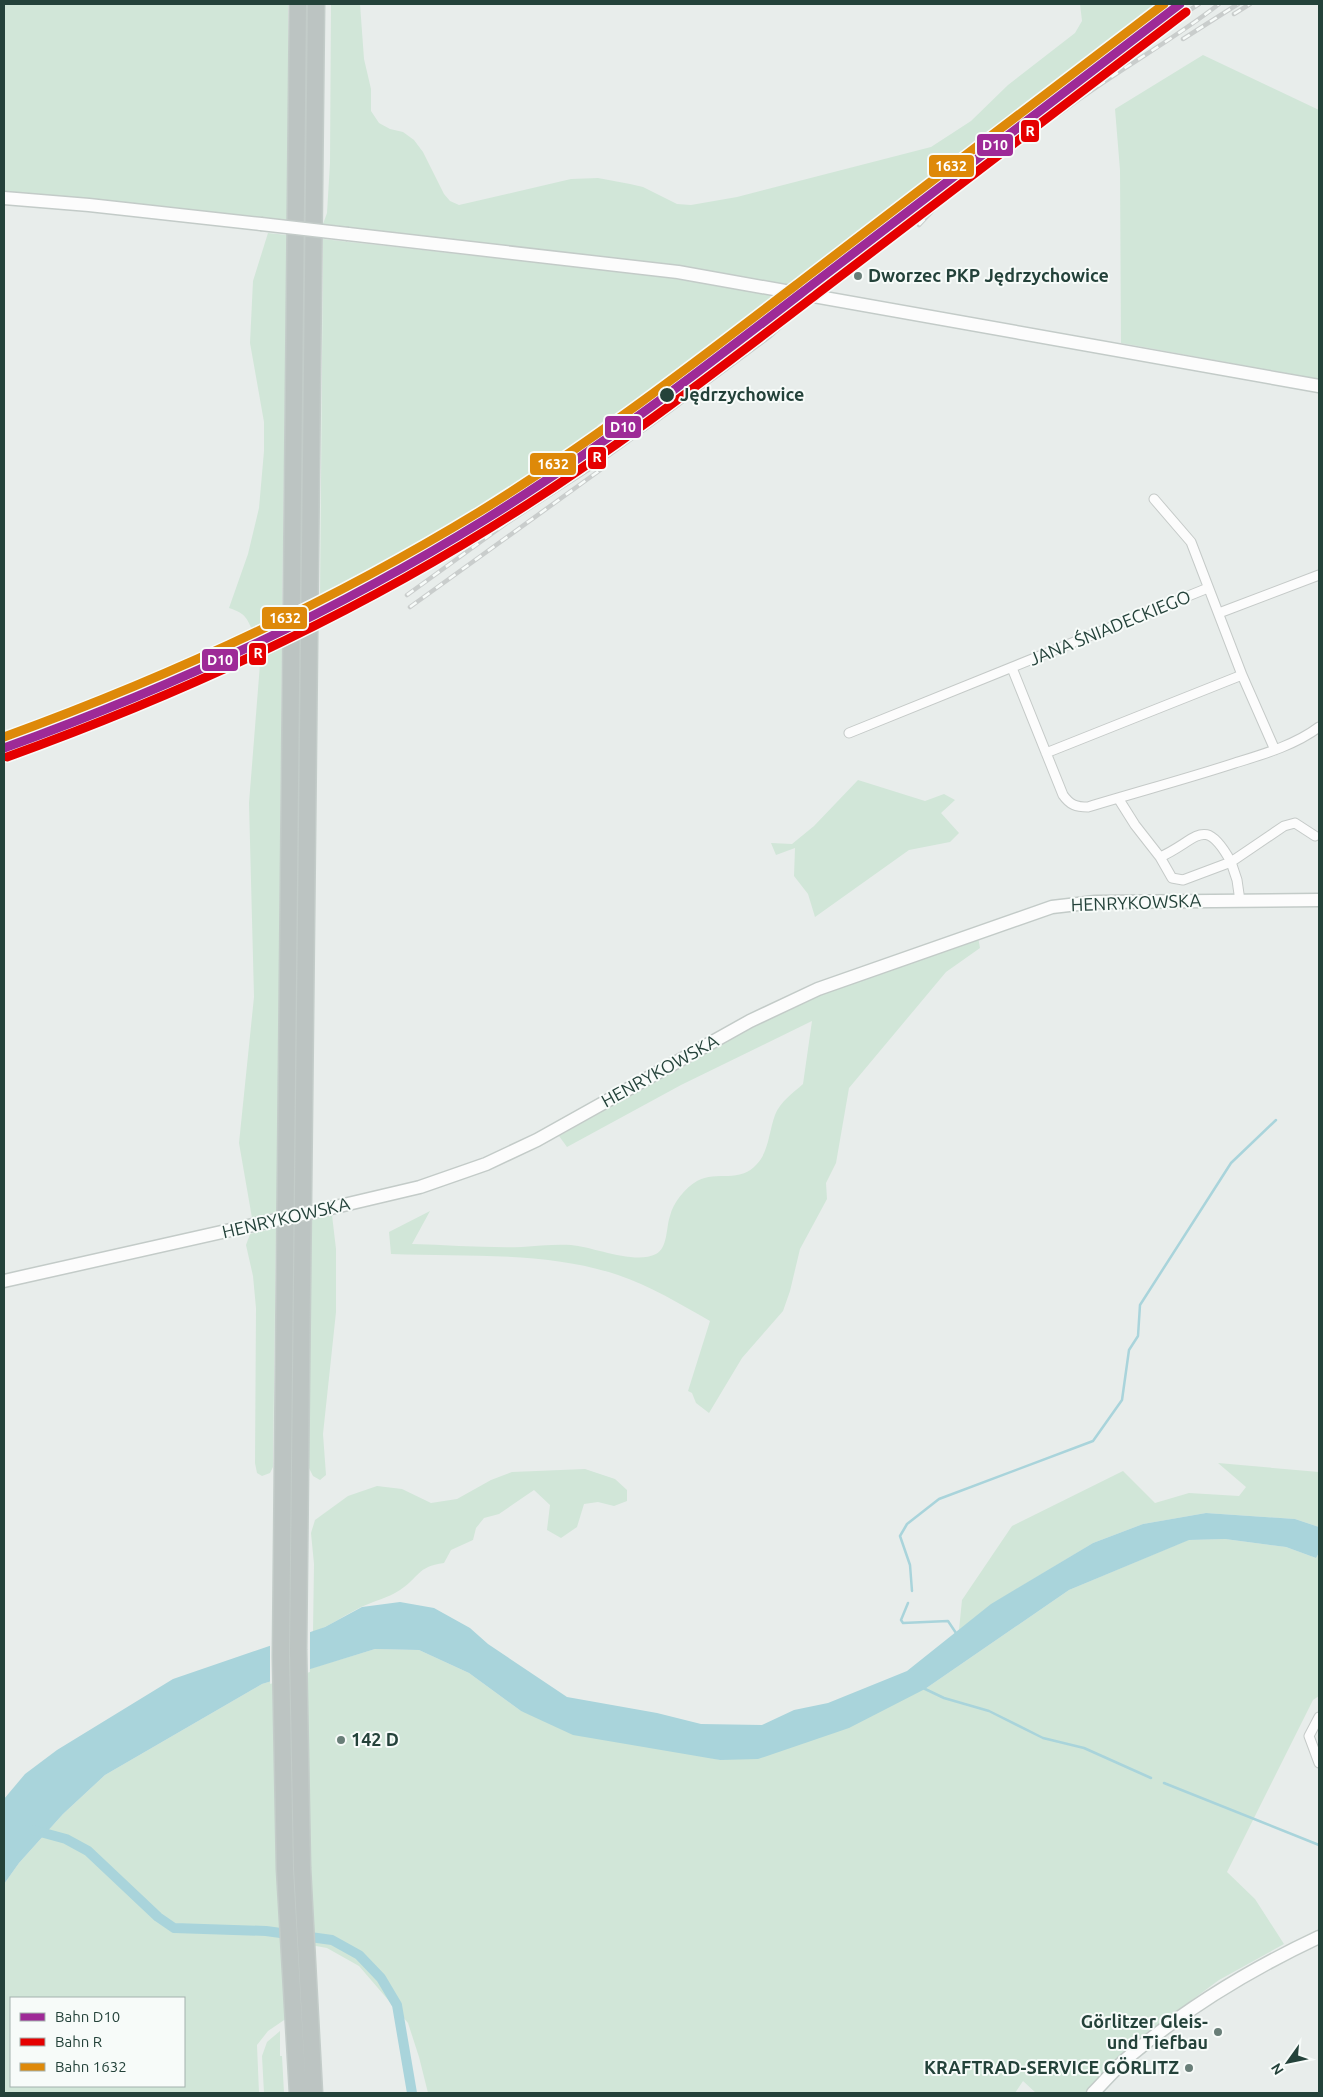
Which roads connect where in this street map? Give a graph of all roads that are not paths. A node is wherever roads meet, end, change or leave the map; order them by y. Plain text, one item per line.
1 (296, 4) edge
2 (316, 4) edge
3 (4, 198) edge
4 (1319, 386) edge
5 (1154, 500) dead end
6 (1319, 575) edge
7 (1208, 588) junction
8 (1219, 613) junction
9 (1012, 668) junction
10 (1242, 675) junction
11 (1319, 727) edge
12 (1319, 732) edge
13 (849, 733) dead end
14 (1309, 734) junction
15 (1274, 750) junction
16 (1046, 753) junction
17 (1118, 798) junction
18 (1315, 836) dead end
19 (1160, 857) junction
20 (1231, 862) junction
21 (1319, 900) edge
22 (1240, 901) junction
23 (4, 1281) edge
24 (1319, 1717) edge
25 (1319, 1763) edge
26 (1319, 1937) edge
27 (298, 2093) edge
28 (314, 2093) edge
29 (1093, 2093) edge

1 - 27 highway
2 - 28 highway
3 - 4 street, bridge
5 - 7 street
6 - 8 street
7 - 8 street
7 - 9 street, JANA ŚNIADECKIEGO
8 - 10 street
9 - 13 street, JANA ŚNIADECKIEGO
9 - 16 street
10 - 15 street
10 - 16 street
11 - 14 street
12 - 14 street
14 - 15 street
15 - 17 street
16 - 17 street
17 - 19 street
18 - 20 street
19 - 20 street
19 - 20 street
20 - 22 street
21 - 22 street, HENRYKOWSKA
22 - 23 street, HENRYKOWSKA, bridge
24 - 25 street
26 - 29 street

